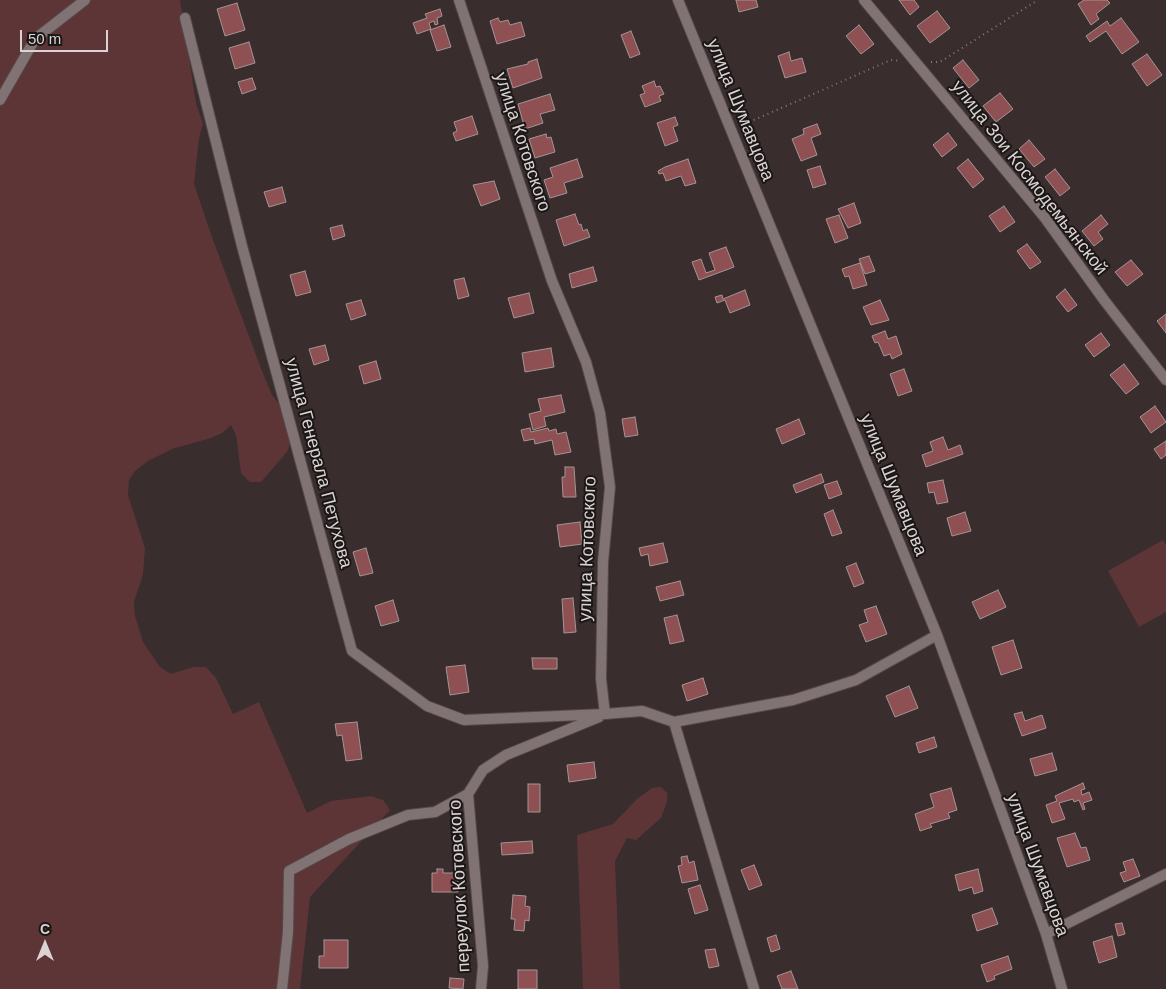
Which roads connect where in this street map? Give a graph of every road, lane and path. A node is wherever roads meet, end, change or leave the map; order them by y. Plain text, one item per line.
1 (85, 0) edge
2 (459, 0) edge
3 (678, 0) edge
4 (864, 0) edge
5 (1038, 0) edge
6 (185, 18) dead end
7 (918, 63) junction
8 (0, 100) edge
9 (730, 129) junction
10 (1166, 380) edge
11 (937, 635) junction
12 (605, 714) junction
13 (674, 722) junction
14 (468, 794) junction
15 (1166, 874) edge
16 (1046, 934) junction
17 (282, 989) edge
18 (481, 989) edge
19 (754, 989) edge
20 (1062, 989) edge

1 - 8 street
2 - 12 street, улица Котовского
3 - 9 street, улица Шумавцова
4 - 7 street, улица Зои Космодемьянской
5 - 7 path
6 - 12 street, улица Генерала Петухова
7 - 9 path
7 - 10 street, улица Зои Космодемьянской
9 - 11 street, улица Шумавцова
11 - 13 street
11 - 16 street, улица Шумавцова
12 - 13 street
12 - 14 street, переулок Котовского
13 - 19 street
14 - 17 street
14 - 18 street, переулок Котовского
15 - 16 street
16 - 20 street, улица Шумавцова

